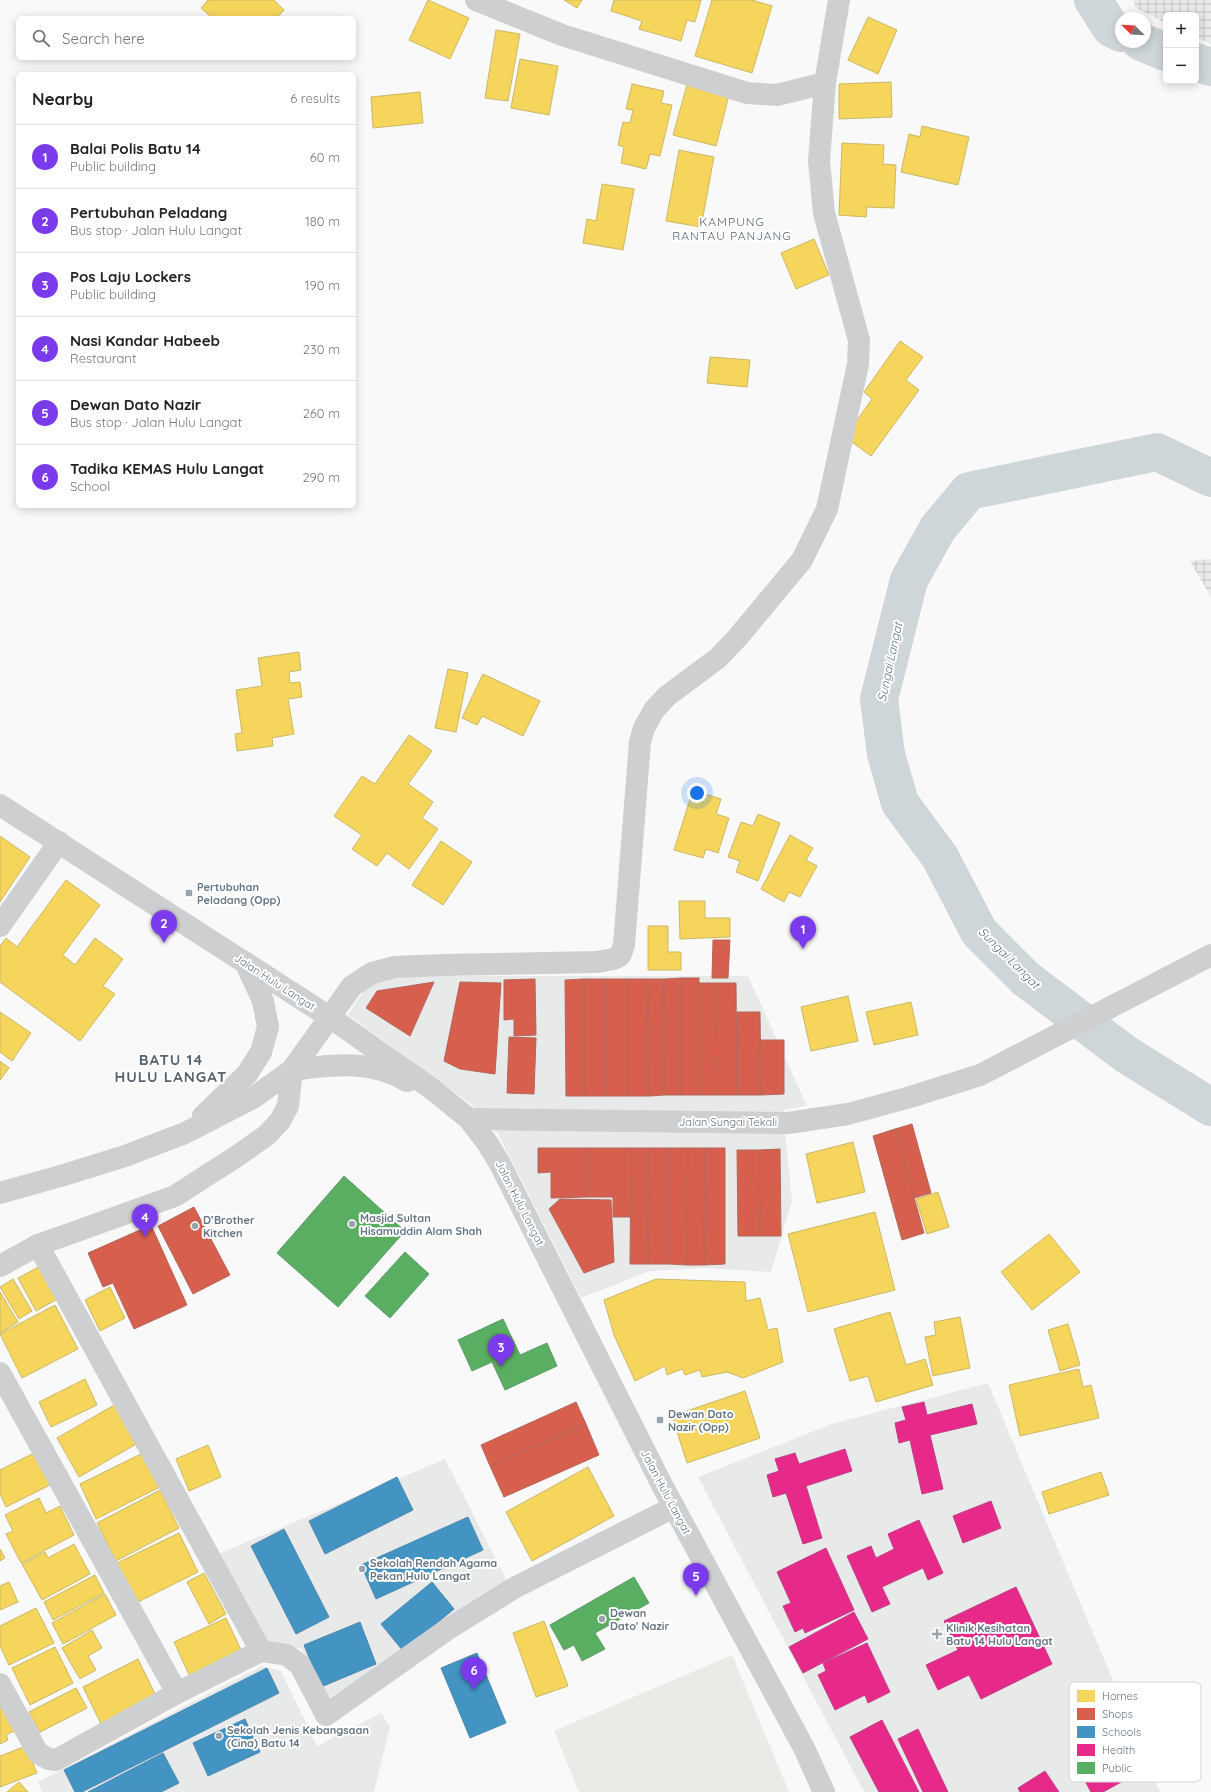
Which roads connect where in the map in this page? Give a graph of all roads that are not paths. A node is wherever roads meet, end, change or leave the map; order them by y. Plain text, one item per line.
1 (476, 0) edge
2 (839, 0) edge
3 (825, 83) junction
4 (0, 805) edge
5 (59, 842) junction
6 (0, 926) edge
7 (1211, 955) edge
8 (245, 962) junction
9 (331, 1018) junction
10 (292, 1070) junction
11 (469, 1119) junction
12 (185, 1133) junction
13 (0, 1193) edge
14 (38, 1245) junction
15 (0, 1266) edge
16 (0, 1373) edge
17 (674, 1507) junction
18 (261, 1651) junction
19 (0, 1684) edge
20 (177, 1693) junction
21 (824, 1792) edge

1 - 3 street
2 - 3 street
3 - 9 street
4 - 5 street, Jalan Hulu Langat
5 - 6 street
5 - 8 street, Jalan Hulu Langat
7 - 11 street, Jalan Sungai Tekali
8 - 9 street, Jalan Hulu Langat
8 - 12 street
9 - 10 street
9 - 11 street, Jalan Hulu Langat
10 - 11 street
10 - 12 street
10 - 14 street
11 - 17 street, Jalan Hulu Langat
12 - 13 street
14 - 15 street
14 - 18 street
16 - 20 street
17 - 18 street
17 - 21 street, Jalan Hulu Langat
18 - 20 street
19 - 20 street

